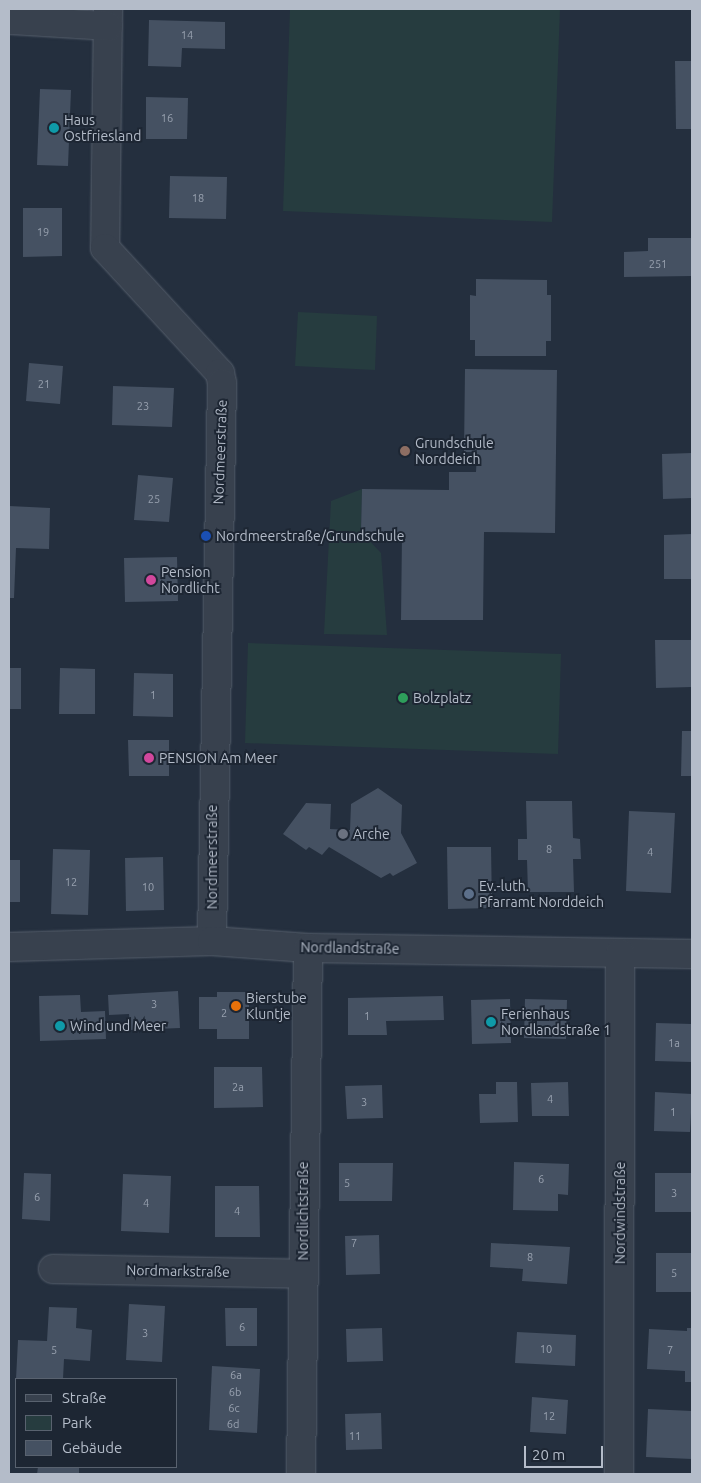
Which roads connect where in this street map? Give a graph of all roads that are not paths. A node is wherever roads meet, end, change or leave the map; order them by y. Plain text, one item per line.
1 (108, 17) edge
2 (9, 20) edge
3 (212, 940) junction
4 (9, 947) edge
5 (308, 948) junction
6 (620, 952) junction
7 (692, 954) edge
8 (53, 1268) dead end
9 (303, 1274) junction
10 (301, 1474) edge
11 (619, 1474) edge

1 - 2 street
1 - 3 street, Nordmeerstraße
3 - 4 street, Nordlandstraße
3 - 5 street, Nordlandstraße
5 - 6 street, Nordlandstraße
5 - 9 street, Nordlichtstraße
6 - 7 street, Nordlandstraße
6 - 11 street, Nordwindstraße
8 - 9 street, Nordmarkstraße
9 - 10 street, Nordlichtstraße

